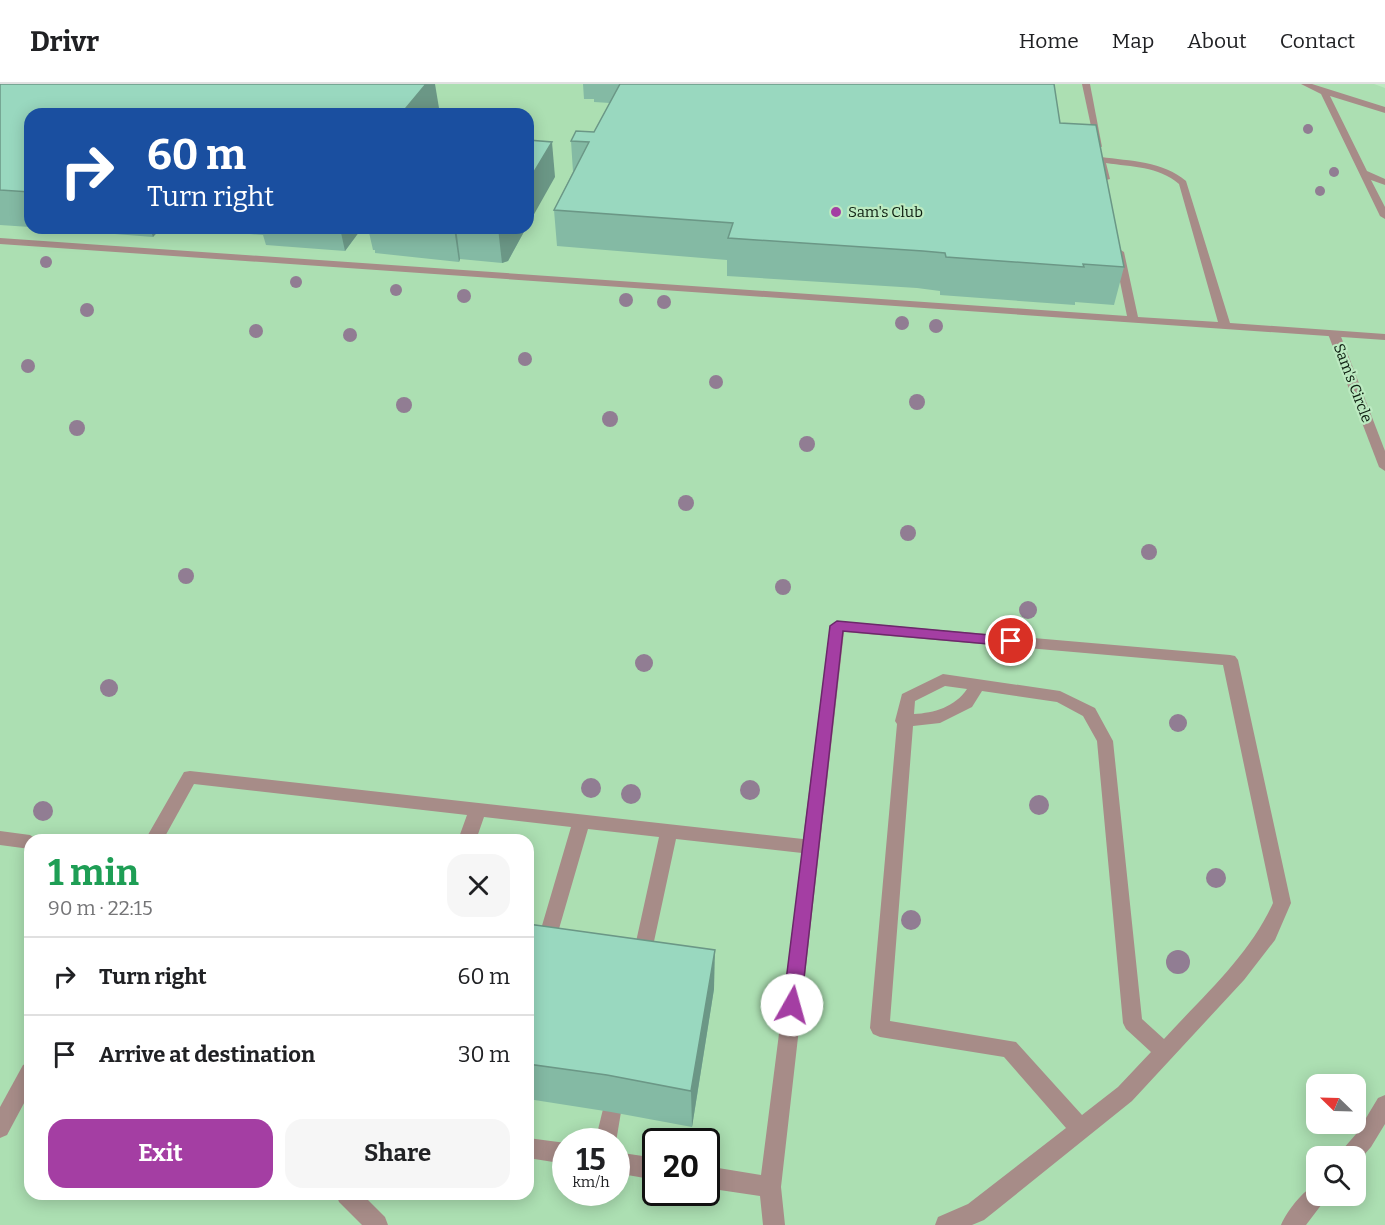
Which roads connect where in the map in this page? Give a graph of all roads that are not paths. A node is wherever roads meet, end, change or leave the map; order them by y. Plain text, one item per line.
1 (1086, 84) edge
2 (1305, 84) edge
3 (1324, 92) junction
4 (1385, 110) edge
5 (1101, 160) junction
6 (1364, 173) junction
7 (1385, 182) edge
8 (1108, 194) edge
9 (1385, 216) edge
10 (1117, 240) edge
11 (0, 241) edge
12 (1133, 320) junction
13 (1225, 326) junction
14 (1334, 334) junction
15 (1385, 337) edge
16 (1385, 466) edge
17 (978, 685) junction
18 (903, 721) junction
19 (478, 809) junction
20 (580, 822) junction
21 (669, 831) junction
22 (157, 834) edge
23 (469, 834) edge
24 (0, 838) edge
25 (24, 841) edge
26 (811, 847) junction
27 (540, 964) edge
28 (637, 978) edge
29 (1165, 1053) junction
30 (24, 1083) edge
31 (1385, 1105) edge
32 (611, 1112) edge
33 (0, 1128) edge
34 (608, 1128) edge
35 (1081, 1129) junction
36 (1359, 1146) edge
37 (534, 1149) edge
38 (552, 1152) edge
39 (720, 1179) edge
40 (770, 1187) junction
41 (353, 1200) edge
42 (1308, 1206) edge
43 (377, 1225) edge
44 (774, 1225) edge
45 (946, 1225) edge
46 (1292, 1225) edge

1 - 5 street
2 - 3 street
3 - 4 street
3 - 6 street
5 - 8 street
5 - 13 street
6 - 7 street
6 - 9 street
10 - 12 street
11 - 12 street
12 - 13 street
13 - 14 street
14 - 15 street
14 - 16 street, Sam's Circle
17 - 18 street
17 - 18 street
17 - 29 street
18 - 35 street
19 - 20 street
19 - 22 street
19 - 23 street
20 - 21 street
20 - 27 street
21 - 26 street
21 - 28 street
24 - 25 street
26 - 29 street
26 - 40 street
29 - 35 street
30 - 33 street
31 - 36 street
32 - 34 street
35 - 45 street
37 - 38 street
39 - 40 street
40 - 44 street
41 - 43 street
42 - 46 street

